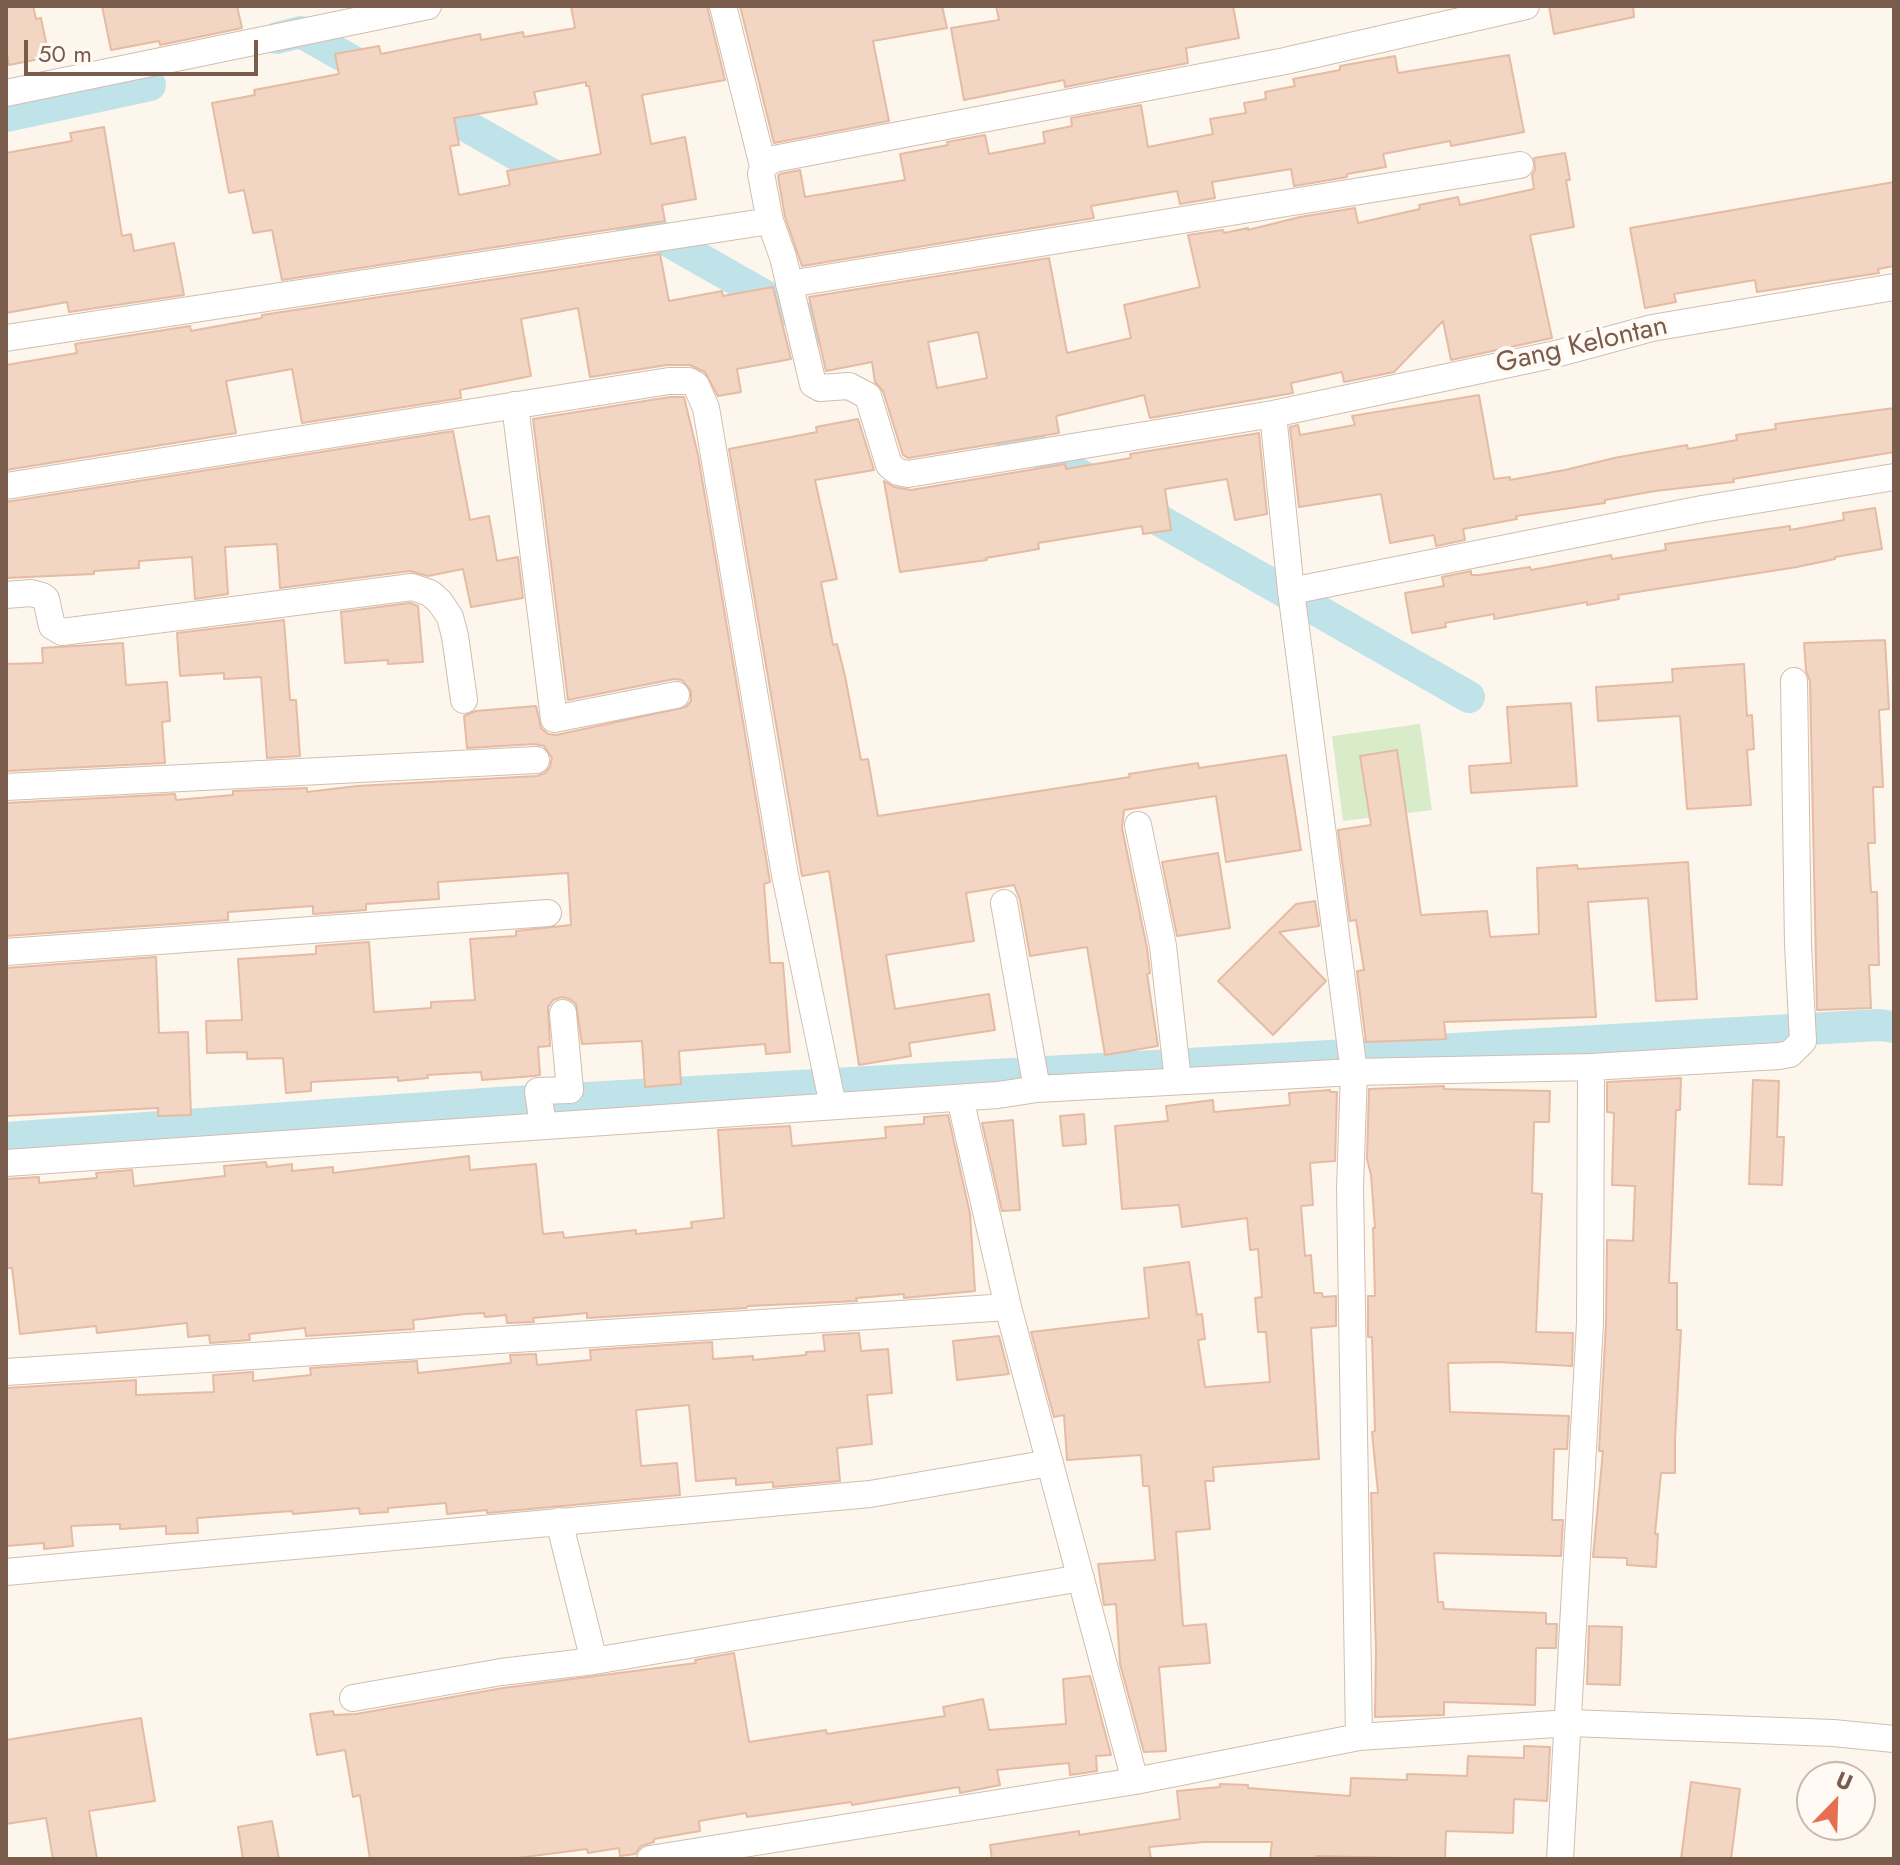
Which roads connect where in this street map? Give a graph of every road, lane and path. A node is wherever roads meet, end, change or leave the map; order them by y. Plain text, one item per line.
1 (428, 6) edge
2 (723, 6) edge
3 (1526, 6) edge
4 (6, 93) edge
5 (1520, 165) dead end
6 (763, 166) junction
7 (770, 221) junction
8 (789, 284) junction
9 (1894, 287) edge
10 (6, 338) edge
11 (515, 405) junction
12 (1273, 414) junction
13 (1894, 477) edge
14 (6, 486) edge
15 (1291, 591) junction
16 (6, 595) edge
17 (1794, 681) dead end
18 (676, 695) dead end
19 (464, 700) dead end
20 (536, 760) dead end
21 (6, 787) edge
22 (1138, 825) dead end
23 (1004, 903) dead end
24 (548, 913) dead end
25 (6, 952) edge
26 (563, 1013) dead end
27 (1591, 1067) junction
28 (1354, 1072) junction
29 (1178, 1077) junction
30 (1037, 1084) junction
31 (960, 1098) junction
32 (832, 1100) junction
33 (543, 1126) junction
34 (6, 1163) edge
35 (1008, 1307) junction
36 (6, 1372) edge
37 (1050, 1463) junction
38 (559, 1521) junction
39 (6, 1572) edge
40 (1081, 1578) junction
41 (594, 1661) junction
42 (353, 1698) dead end
43 (1570, 1723) junction
44 (1359, 1737) junction
45 (1894, 1739) edge
46 (1135, 1781) junction
47 (650, 1859) edge
48 (1560, 1859) edge

1 - 4 street
2 - 6 street
3 - 6 street
5 - 8 street
6 - 7 street
7 - 8 street
7 - 10 street
8 - 12 street, Gang Kelontan
9 - 12 street, Gang Kelontan
11 - 14 street
11 - 18 street
11 - 32 street
12 - 15 street
13 - 15 street
15 - 28 street
16 - 19 street
17 - 27 street
20 - 21 street
22 - 29 street
23 - 30 street
24 - 25 street
26 - 33 street
27 - 28 street
27 - 43 street
28 - 29 street
28 - 44 street
29 - 30 street
30 - 31 street
31 - 32 street
31 - 35 street
32 - 33 street
33 - 34 street
35 - 36 street
35 - 37 street
37 - 38 street
37 - 40 street
38 - 39 street
38 - 41 street
40 - 41 street
40 - 46 street
41 - 42 street
43 - 44 street
43 - 45 street
43 - 48 street
44 - 46 street
46 - 47 street

